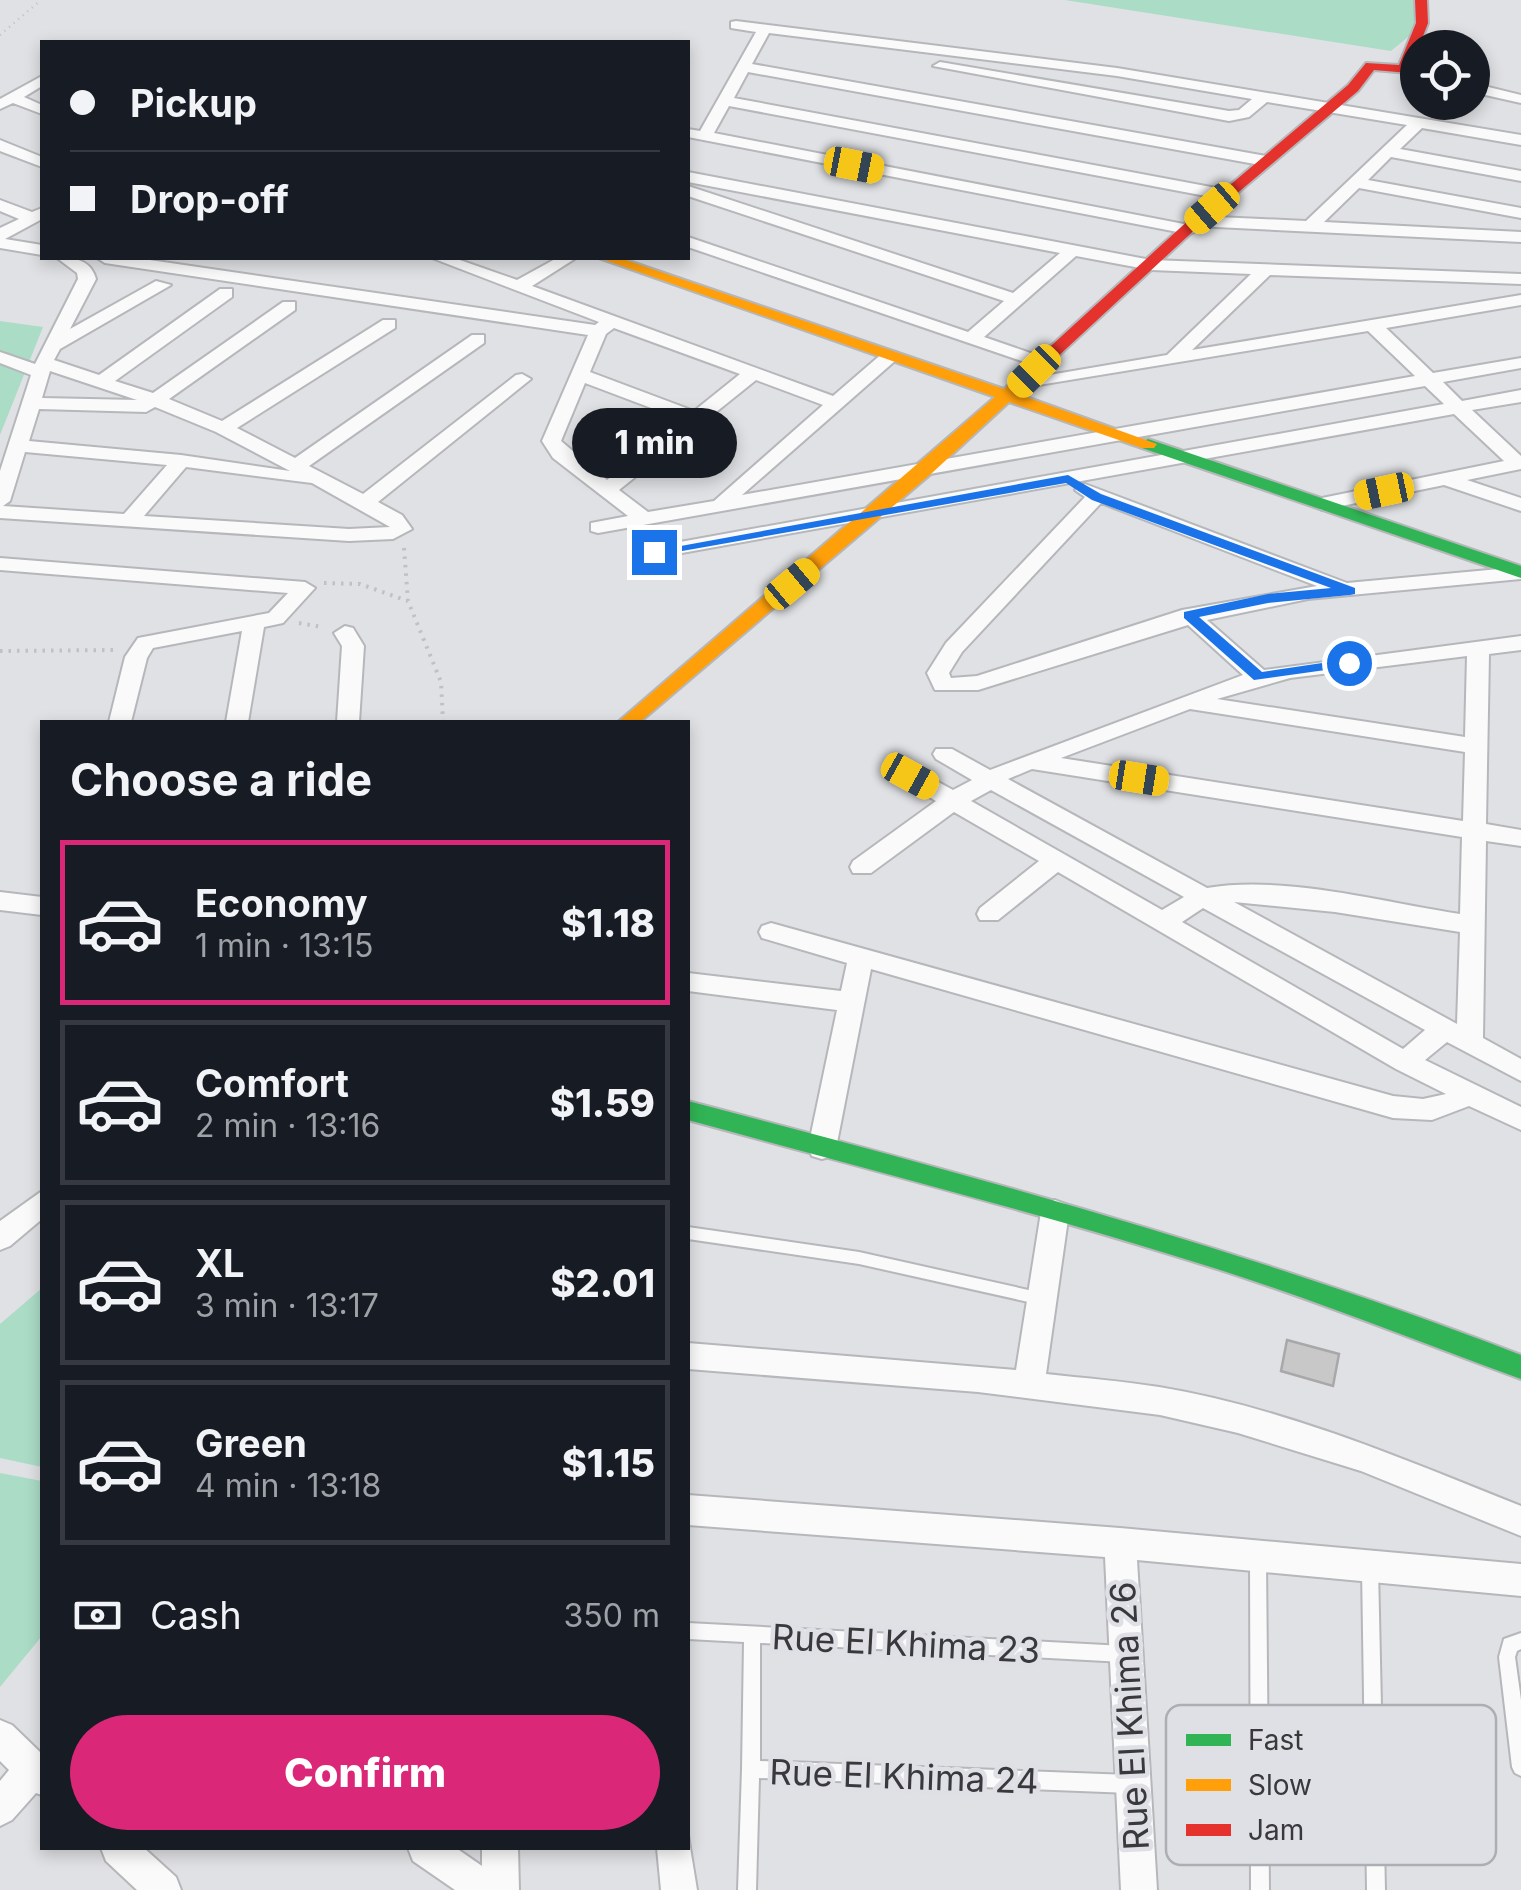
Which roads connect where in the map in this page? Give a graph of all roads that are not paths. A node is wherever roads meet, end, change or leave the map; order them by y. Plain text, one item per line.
1 (1421, 0) edge
2 (736, 25) dead end
3 (1420, 30) edge
4 (763, 32) junction
5 (836, 42) junction
6 (1026, 60) junction
7 (744, 67) junction
8 (1400, 70) edge
9 (1011, 78) junction
10 (40, 81) edge
11 (1490, 91) edge
12 (1264, 97) junction
13 (1521, 99) edge
14 (725, 100) junction
15 (6, 101) edge
16 (1328, 108) junction
17 (40, 110) edge
18 (1418, 123) junction
19 (696, 135) edge
20 (1521, 140) edge
21 (0, 144) edge
22 (957, 144) junction
23 (1389, 152) junction
24 (40, 161) edge
25 (1266, 161) junction
26 (1521, 176) edge
27 (690, 177) edge
28 (1356, 183) junction
29 (690, 191) edge
30 (1227, 194) junction
31 (0, 204) edge
32 (1521, 213) edge
33 (38, 215) edge
34 (1192, 225) junction
35 (1310, 226) junction
36 (0, 235) edge
37 (1521, 237) edge
38 (0, 243) edge
39 (690, 243) edge
40 (40, 250) edge
41 (1072, 251) junction
42 (68, 260) edge
43 (153, 260) edge
44 (259, 260) edge
45 (445, 260) edge
46 (565, 260) edge
47 (613, 260) edge
48 (1151, 265) junction
49 (1268, 267) junction
50 (1521, 279) edge
51 (162, 285) dead end
52 (228, 285) junction
53 (518, 287) junction
54 (1017, 300) junction
55 (1521, 300) edge
56 (289, 306) dead end
57 (389, 324) dead end
58 (604, 327) junction
59 (1374, 327) junction
60 (972, 338) junction
61 (478, 340) dead end
62 (890, 356) junction
63 (0, 357) edge
64 (1172, 360) junction
65 (45, 361) junction
66 (1042, 363) junction
67 (1521, 364) edge
68 (752, 374) junction
69 (581, 375) junction
70 (522, 379) dead end
71 (1429, 380) junction
72 (101, 382) junction
73 (1013, 390) junction
74 (1521, 396) edge
75 (833, 402) junction
76 (31, 403) junction
77 (163, 403) junction
78 (1457, 408) junction
79 (697, 419) junction
80 (224, 428) junction
81 (1114, 434) junction
82 (17, 446) junction
83 (1184, 457) junction
84 (182, 461) junction
85 (1519, 463) edge
86 (296, 466) junction
87 (926, 469) junction
88 (1068, 479) junction
89 (1446, 479) junction
90 (321, 482) junction
91 (607, 490) junction
92 (1096, 497) junction
93 (0, 501) edge
94 (364, 503) junction
95 (721, 504) junction
96 (1322, 504) junction
97 (1521, 504) edge
98 (0, 512) edge
99 (878, 512) junction
100 (645, 519) junction
101 (129, 522) junction
102 (598, 527) dead end
103 (654, 552) dead end
104 (0, 564) edge
105 (1521, 573) edge
106 (1350, 591) junction
107 (1188, 615) junction
108 (265, 621) junction
109 (345, 632) road end
110 (1521, 643) edge
111 (1478, 648) junction
112 (1260, 677) junction
113 (1188, 702) junction
114 (121, 720) edge
115 (238, 720) edge
116 (348, 720) edge
117 (630, 720) edge
118 (1476, 746) junction
119 (944, 754) dead end
120 (1027, 760) junction
121 (910, 776) dead end
122 (990, 779) junction
123 (954, 800) junction
124 (1476, 830) junction
125 (1521, 838) edge
126 (1058, 859) junction
127 (862, 867) dead end
128 (1205, 896) junction
129 (0, 902) edge
130 (40, 906) edge
131 (989, 914) dead end
132 (1164, 921) junction
133 (1474, 926) junction
134 (771, 932) dead end
135 (861, 957) junction
136 (690, 982) edge
137 (852, 1002) junction
138 (1444, 1029) junction
139 (1470, 1043) junction
140 (1406, 1062) junction
141 (1521, 1071) edge
142 (1466, 1092) junction
143 (690, 1113) edge
144 (1521, 1119) edge
145 (822, 1148) junction
146 (40, 1205) edge
147 (1056, 1212) junction
148 (690, 1233) edge
149 (0, 1238) edge
150 (1042, 1299) junction
151 (690, 1356) edge
152 (1521, 1368) edge
153 (1029, 1384) junction
154 (690, 1510) edge
155 (1521, 1521) edge
156 (1120, 1543) junction
157 (1258, 1555) junction
158 (1370, 1566) junction
159 (1521, 1580) edge
160 (690, 1631) edge
161 (752, 1634) junction
162 (1521, 1641) edge
163 (1124, 1654) junction
164 (1259, 1705) edge
165 (1373, 1705) edge
166 (0, 1737) edge
167 (1521, 1767) edge
168 (751, 1770) junction
169 (38, 1774) edge
170 (1132, 1784) junction
171 (0, 1808) edge
172 (121, 1850) edge
173 (429, 1850) edge
174 (500, 1850) edge
175 (675, 1850) edge
176 (1260, 1865) edge
177 (1376, 1865) edge
178 (164, 1890) edge
179 (486, 1890) edge
180 (500, 1890) edge
181 (678, 1890) edge
182 (747, 1890) edge
183 (1139, 1890) edge
184 (1260, 1890) edge
185 (1376, 1890) edge

1 - 3 street
2 - 4 street
4 - 5 street
4 - 7 street
5 - 6 street
5 - 9 street
6 - 9 street
6 - 12 street
7 - 14 street
7 - 22 street
8 - 16 street
9 - 12 street
9 - 22 street
10 - 15 street
11 - 13 street
12 - 16 street
14 - 19 street
14 - 22 street
15 - 17 street
16 - 18 street
16 - 25 street
18 - 20 street
18 - 23 street
19 - 22 street
21 - 24 street
22 - 25 street
22 - 30 street
22 - 34 street
23 - 26 street
23 - 28 street
25 - 30 street
27 - 41 street
28 - 32 street
28 - 35 street
29 - 54 street
30 - 34 street
31 - 33 street
33 - 36 street
34 - 35 street
34 - 48 street
35 - 37 street
38 - 40 street
39 - 60 street
41 - 48 street
41 - 54 street
42 - 65 street
43 - 52 street
44 - 52 street
45 - 53 street
46 - 53 street
47 - 62 street
48 - 49 street
48 - 66 street
49 - 50 street
49 - 64 street
51 - 65 street
52 - 58 street
52 - 72 street
53 - 58 street
54 - 60 street
55 - 59 street
56 - 77 street
57 - 80 street
58 - 68 street
58 - 69 street
59 - 64 street
59 - 71 street
60 - 66 street
61 - 86 street
62 - 73 street
62 - 75 street
63 - 65 street
64 - 73 street
65 - 72 street
65 - 76 street
66 - 73 street
67 - 71 street
68 - 75 street
68 - 79 street
69 - 79 street
69 - 91 street
70 - 94 street
71 - 78 street
71 - 81 street
72 - 77 street
73 - 81 street
73 - 87 street
74 - 78 street
75 - 95 street
76 - 77 street
76 - 82 street
77 - 80 street
78 - 83 street
78 - 85 street
79 - 91 street
80 - 86 street
81 - 83 street
81 - 87 street
82 - 84 street
82 - 93 street
83 - 88 street
83 - 96 street
84 - 90 street
84 - 101 street
85 - 89 street
86 - 90 street
87 - 95 street
87 - 99 street
88 - 92 street
88 - 99 street
89 - 96 street
89 - 97 street
90 - 94 street
91 - 100 street
92 - 106 street
92 - 107 street
94 - 101 street
95 - 100 street
96 - 105 street
98 - 101 street
99 - 103 street
99 - 117 street
100 - 102 street
104 - 108 street
105 - 106 street
106 - 107 street
107 - 112 street
108 - 114 street
108 - 115 street
109 - 116 street
110 - 111 street
111 - 112 street
111 - 118 street
112 - 113 street
113 - 118 street
113 - 120 street
118 - 124 street
119 - 122 street
120 - 122 street
120 - 124 street
121 - 123 street
122 - 123 street
122 - 128 street
123 - 126 street
123 - 127 street
124 - 125 street
124 - 133 street
126 - 131 street
126 - 132 street
128 - 132 street
128 - 133 street
128 - 138 street
129 - 130 street
132 - 140 street
133 - 139 street
134 - 135 street
135 - 137 street
135 - 142 street
136 - 137 street
137 - 145 street
138 - 139 street
138 - 140 street
139 - 141 street
140 - 142 street
142 - 144 street
143 - 145 street
145 - 147 street
146 - 149 street
147 - 150 street
147 - 152 street
148 - 150 lane
150 - 153 street
151 - 153 street
153 - 155 street
154 - 156 street
156 - 157 street
156 - 163 street, Rue El Khima 26
157 - 158 street
157 - 164 lane
158 - 159 street
158 - 165 lane
160 - 161 lane, Rue El Khima 23
161 - 163 lane, Rue El Khima 23
161 - 168 lane, Rue El Khima 24
162 - 167 lane
163 - 170 street, Rue El Khima 26
166 - 169 street
168 - 170 lane, Rue El Khima 24
168 - 182 lane
169 - 171 street
170 - 183 street, Rue El Khima 26
172 - 178 street
173 - 179 street
174 - 180 street
175 - 181 street
176 - 184 lane
177 - 185 lane

